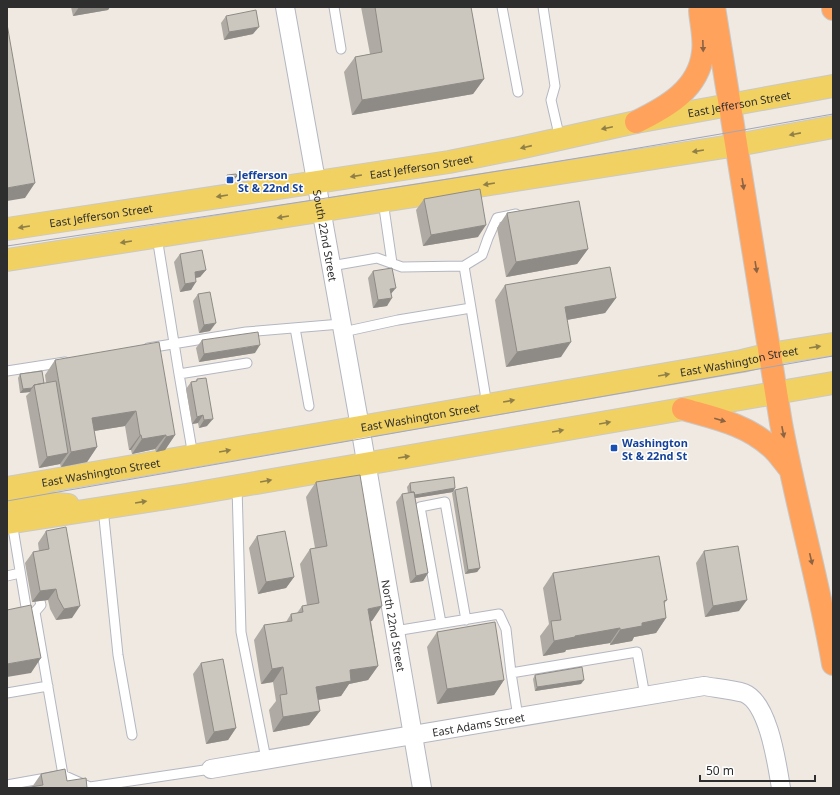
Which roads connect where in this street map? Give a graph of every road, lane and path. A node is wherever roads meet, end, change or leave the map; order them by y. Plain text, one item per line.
1 (285, 7) edge
2 (334, 7) edge
3 (502, 7) edge
4 (542, 7) edge
5 (701, 7) edge
6 (714, 7) edge
7 (341, 49) dead end
8 (833, 86) edge
9 (518, 92) dead end
10 (730, 105) junction
11 (636, 122) junction
12 (833, 127) edge
13 (560, 139) junction
14 (737, 145) junction
15 (316, 182) junction
16 (383, 201) junction
17 (321, 211) junction
18 (527, 212) edge
19 (7, 230) edge
20 (157, 237) junction
21 (7, 260) edge
22 (392, 263) junction
23 (331, 266) junction
24 (464, 266) junction
25 (472, 308) junction
26 (295, 328) junction
27 (342, 328) junction
28 (174, 344) junction
29 (833, 344) edge
30 (136, 350) edge
31 (770, 354) junction
32 (75, 360) edge
33 (247, 363) dead end
34 (7, 371) edge
35 (179, 374) junction
36 (833, 384) edge
37 (776, 394) junction
38 (487, 405) junction
39 (309, 406) dead end
40 (683, 409) junction
41 (360, 427) junction
42 (194, 456) junction
43 (366, 464) junction
44 (789, 468) junction
45 (237, 486) junction
46 (7, 488) edge
47 (7, 500) edge
48 (103, 508) junction
49 (10, 523) edge
50 (17, 552) junction
51 (28, 559) dead end
52 (20, 573) junction
53 (7, 576) edge
54 (40, 601) edge
55 (31, 612) junction
56 (7, 616) edge
57 (466, 620) junction
58 (441, 624) junction
59 (395, 631) junction
60 (833, 664) edge
61 (511, 674) junction
62 (48, 686) junction
63 (7, 693) edge
64 (645, 696) junction
65 (518, 717) junction
66 (413, 734) junction
67 (132, 735) dead end
68 (266, 759) junction
69 (211, 769) joint
70 (63, 775) junction
71 (139, 784) edge
72 (7, 785) edge
73 (422, 788) edge
74 (781, 788) edge

1 - 15 street, South 22nd Street
2 - 7 lane
3 - 9 lane
4 - 13 lane
5 -> 11 highway
6 - 10 highway
8 - 10 main road, East Jefferson Street
10 - 11 main road, East Jefferson Street
10 - 14 highway
11 -> 13 main road, East Jefferson Street
12 -> 14 main road
13 -> 15 main road, East Jefferson Street
14 -> 16 main road
14 -> 31 highway
15 - 17 street, South 22nd Street
15 -> 19 main road, East Jefferson Street
16 - 17 main road
16 - 22 lane
17 -> 20 main road
17 - 23 street, South 22nd Street
18 - 24 lane
20 -> 21 main road
20 - 28 lane
22 - 23 lane
22 - 24 lane
23 - 27 street, South 22nd Street
24 - 25 lane
25 - 27 lane
25 - 38 lane
26 - 27 lane
26 - 28 lane
26 - 39 lane
27 - 41 street, South 22nd Street
28 - 30 lane
28 - 35 lane
31 -> 29 main road, East Washington Street
31 - 37 highway
38 -> 31 main road, East Washington Street
32 - 34 lane
33 - 35 lane
35 - 42 lane
36 - 37 main road, East Washington Street
37 - 40 main road, East Washington Street
37 -> 44 highway
38 - 41 main road, East Washington Street
43 -> 40 main road, East Washington Street
40 -> 44 highway
42 -> 41 main road, East Washington Street
41 - 43 street, South 22nd Street
42 - 46 main road, East Washington Street
45 -> 43 main road, East Washington Street
43 - 59 street, North 22nd Street
44 -> 60 highway
48 -> 45 main road, East Washington Street
45 - 68 lane
47 - 48 main road, East Washington Street
48 - 49 main road, East Washington Street
48 - 67 lane
49 - 50 lane
50 - 51 lane
50 - 52 lane
52 - 53 lane
52 - 55 lane
54 - 55 lane
55 - 56 lane
55 - 62 lane
57 - 58 lane
57 - 58 lane
57 - 61 lane
58 - 59 lane
59 - 66 street, North 22nd Street
61 - 64 lane
61 - 65 lane
62 - 63 lane
62 - 70 lane
64 - 65 street, East Adams Street
64 - 74 street, East Adams Street
65 - 66 street, East Adams Street
66 - 68 street, East Adams Street
66 - 73 street, North 22nd Street
68 - 69 street, East Adams Street
69 - 71 lane
70 - 71 lane
70 - 72 lane

